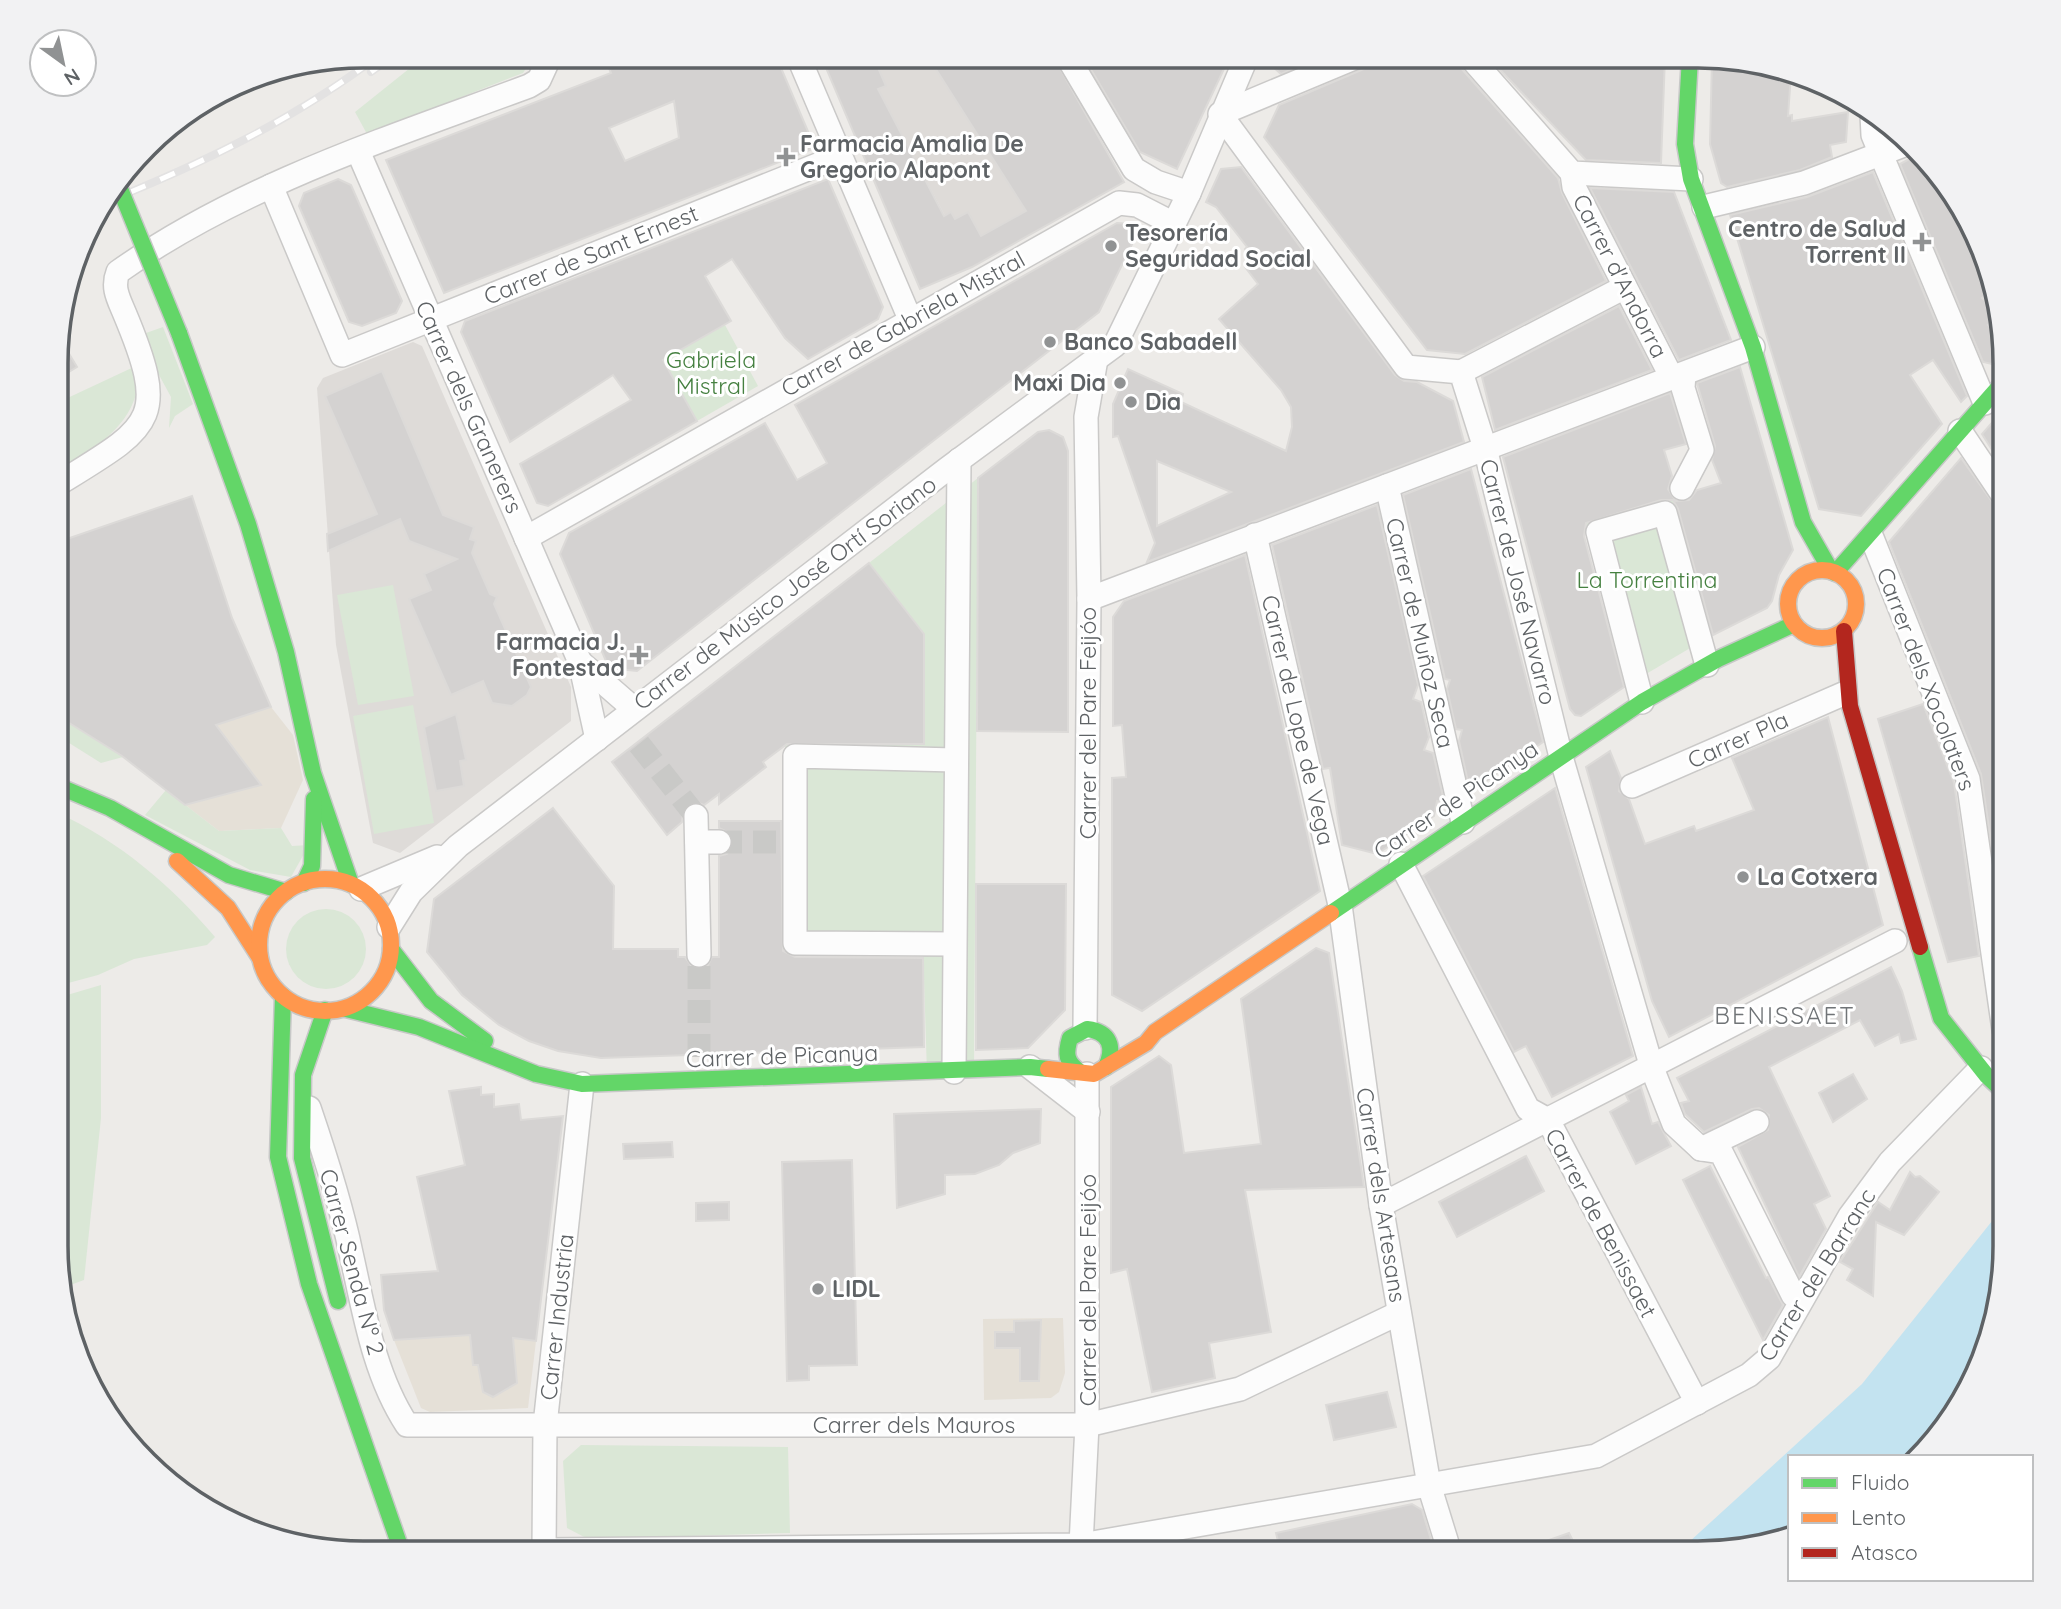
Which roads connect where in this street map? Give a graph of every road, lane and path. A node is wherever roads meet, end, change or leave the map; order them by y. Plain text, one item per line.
1 (544, 68) edge
2 (803, 68) edge
3 (1074, 68) edge
4 (1241, 68) edge
5 (1332, 68) edge
6 (1480, 68) edge
7 (1689, 68) edge
8 (1220, 114) junction
9 (1873, 126) edge
10 (1898, 147) edge
11 (358, 151) junction
12 (1882, 152) junction
13 (840, 156) junction
14 (1572, 173) junction
15 (1691, 179) junction
16 (271, 186) junction
17 (122, 193) edge
18 (1189, 193) junction
19 (1704, 207) junction
20 (1174, 224) junction
21 (1625, 287) junction
22 (430, 318) junction
23 (910, 319) junction
24 (1753, 347) junction
25 (1096, 359) junction
26 (1461, 372) junction
27 (1678, 376) junction
28 (1069, 380) junction
29 (1993, 393) edge
30 (1984, 403) junction
31 (1086, 417) junction
32 (1960, 431) junction
33 (1485, 448) junction
34 (959, 460) junction
35 (68, 477) edge
36 (1993, 480) edge
37 (1387, 486) junction
38 (1682, 488) dead end
39 (1255, 535) junction
40 (1869, 537) junction
41 (526, 538) junction
42 (1805, 558) junction
43 (1833, 572) junction
44 (1853, 589) junction
45 (1089, 599) junction
46 (1794, 624) junction
47 (1844, 631) junction
48 (1811, 637) junction
49 (580, 662) junction
50 (1707, 665) junction
51 (1847, 700) junction
52 (1642, 702) junction
53 (634, 709) junction
54 (597, 739) junction
55 (1561, 757) junction
56 (955, 760) junction
57 (313, 773) junction
58 (1632, 786) dead end
59 (68, 790) edge
60 (110, 808) junction
61 (696, 816) tunnel mouth
62 (1463, 822) junction
63 (458, 846) junction
64 (1401, 864) junction
65 (303, 883) junction
66 (356, 886) junction
67 (286, 892) junction
68 (1340, 905) junction
69 (390, 938) junction
70 (1895, 941) dead end
71 (954, 944) junction
72 (1993, 953) edge
73 (699, 955) tunnel mouth
74 (260, 958) junction
75 (284, 996) junction
76 (346, 1009) junction
77 (325, 1010) junction
78 (1095, 1032) junction
79 (1155, 1032) junction
80 (1066, 1048) junction
81 (1030, 1067) junction
82 (1652, 1068) junction
83 (1091, 1071) junction
84 (954, 1072) junction
85 (1984, 1072) junction
86 (536, 1074) junction
87 (1993, 1081) edge
88 (582, 1084) junction
89 (303, 1096) junction
90 (1088, 1112) junction
91 (1548, 1121) junction
92 (1756, 1122) dead end
93 (1701, 1149) junction
94 (1381, 1205) junction
95 (1793, 1295) dead end
96 (1399, 1312) junction
97 (344, 1319) dead end
98 (1697, 1403) junction
99 (407, 1425) joint
100 (545, 1425) junction
101 (1087, 1425) junction
102 (1429, 1485) junction
103 (398, 1541) edge
104 (544, 1541) edge
105 (1081, 1541) edge
106 (1104, 1541) edge
107 (1446, 1541) edge

1 - 11 street
2 - 13 street
3 - 18 street
4 - 8 street
5 - 8 street
6 - 14 street
7 - 15 street
8 - 18 street
8 - 26 street
9 - 12 street
10 - 12 street
11 - 16 street
11 - 22 street, Carrer dels Granerers
12 - 19 street
12 - 30 street
13 - 22 street, Carrer de Sant Ernest
13 - 23 street
14 - 15 street
14 - 21 street, Carrer d'Andorra
15 - 19 street
16 - 22 street, Carrer de Sant Ernest
16 - 35 street
17 - 57 street, bridge
18 - 20 street
19 - 24 street
20 - 23 street, Carrer de Gabriela Mistral
20 - 25 street, Carrer de Músico José Ortí Soriano
21 - 26 street
21 - 27 street, Carrer d'Andorra
22 - 41 street, Carrer dels Granerers
23 - 41 street, Carrer de Gabriela Mistral
24 - 27 street
24 - 42 street
25 - 28 street, Carrer de Músico José Ortí Soriano
25 - 31 street, Carrer del Pare Feijóo
26 - 33 street, Carrer de José Navarro
27 - 33 street
27 - 38 street, Carrer d'Andorra
28 - 31 street, Carrer del Pare Feijóo
28 - 34 street, Carrer de Músico José Ortí Soriano
29 - 30 street
30 - 32 street
31 - 45 street, Carrer del Pare Feijóo
32 - 36 street
32 - 40 street
33 - 37 street
33 - 55 street, Carrer de José Navarro
34 - 53 street, Carrer de Músico José Ortí Soriano
34 - 56 street
37 - 39 street
37 - 62 street, Carrer de Muñoz Seca
39 - 45 street
39 - 68 street, Carrer de Lope de Vega
40 - 42 street
40 - 43 street
40 - 44 street
40 - 72 street, Carrer dels Xocolaters
41 - 49 street, Carrer dels Granerers
42 - 43 street
42 - 43 street
42 - 46 street
43 - 44 street
44 - 47 street
45 - 78 street, Carrer del Pare Feijóo
46 - 48 street
46 - 50 street, Carrer de Picanya
47 - 48 street
47 - 51 street
48 - 51 street
49 - 53 street, Carrer dels Granerers
49 - 54 street, Carrer dels Granerers
50 - 52 street, Carrer de Picanya
50 - 52 street
51 - 58 street, Carrer Pla
51 - 85 street
52 - 55 street, Carrer de Picanya
53 - 54 street, Carrer de Músico José Ortí Soriano
54 - 63 street, Carrer de Músico José Ortí Soriano
55 - 62 street, Carrer de Picanya
55 - 82 street
56 - 71 street
56 - 71 street
57 - 65 street
57 - 66 street
59 - 60 street
60 - 67 street
60 - 74 street
61 - 73 street
62 - 64 street, Carrer de Picanya
63 - 66 street, Carrer de Músico José Ortí Soriano
63 - 69 street, Carrer de Músico José Ortí Soriano
64 - 68 street, Carrer de Picanya
64 - 91 street, Carrer de Benissaet
65 - 66 street
65 - 67 street
66 - 69 street
67 - 74 street
68 - 79 street, Carrer de Picanya
68 - 94 street, Carrer dels Artesans
69 - 76 street
69 - 86 street, Carrer de Picanya
70 - 82 street
71 - 84 street
74 - 75 street
75 - 77 street
75 - 103 street
76 - 77 street
76 - 86 street, Carrer de Picanya
77 - 89 street
78 - 79 street
78 - 80 street
78 - 83 street
79 - 83 street, Carrer de Picanya
80 - 81 street, Carrer de Picanya
80 - 83 street
81 - 83 street, Carrer de Picanya
81 - 84 street, Carrer de Picanya
81 - 90 street
82 - 91 street
82 - 93 street
83 - 90 street, Carrer del Pare Feijóo
84 - 88 street, Carrer de Picanya
85 - 87 street
85 - 98 street, Carrer del Barranc
86 - 88 street, Carrer de Picanya
88 - 100 street, Carrer Industria
89 - 97 street
89 - 99 street, Carrer Senda Nº 2
90 - 101 street, Carrer del Pare Feijóo
91 - 94 street
91 - 98 street, Carrer de Benissaet
92 - 93 street
93 - 95 street
94 - 96 street, Carrer dels Artesans
96 - 101 street, Carrer dels Mauros
96 - 102 street, Carrer dels Artesans
98 - 102 street
99 - 100 street, Carrer dels Mauros
100 - 101 street, Carrer dels Mauros
100 - 104 street, Carrer Industria
101 - 105 street, Carrer del Pare Feijóo
102 - 106 street
102 - 107 street, Carrer dels Artesans

